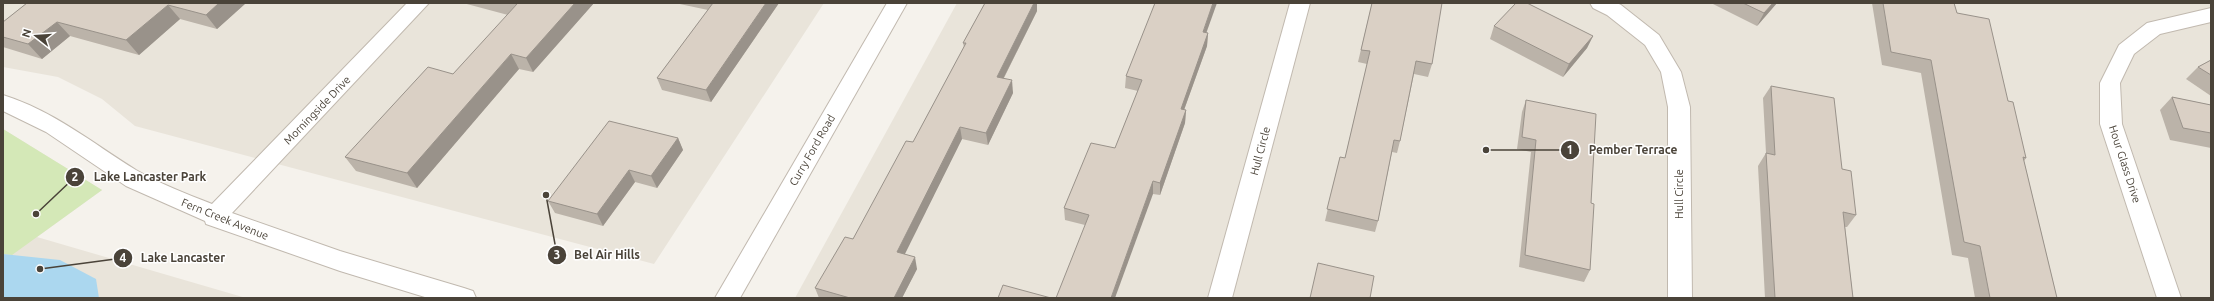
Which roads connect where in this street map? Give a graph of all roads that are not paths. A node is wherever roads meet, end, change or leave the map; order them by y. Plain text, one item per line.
1 (419, 3) edge
2 (897, 3) edge
3 (1300, 3) edge
4 (1600, 3) edge
5 (2211, 15) edge
6 (3, 103) edge
7 (214, 217) junction
8 (429, 294) edge
9 (464, 298) edge
10 (727, 298) edge
11 (1220, 298) edge
12 (1680, 298) edge
13 (2169, 298) edge

1 - 7 street, Morningside Drive
2 - 10 street, Curry Ford Road
3 - 11 street, Hull Circle
4 - 12 street, Hull Circle
5 - 13 street, Hour Glass Drive
6 - 7 street, Fern Creek Avenue
7 - 8 street, Fern Creek Avenue
8 - 9 street, Fern Creek Avenue

